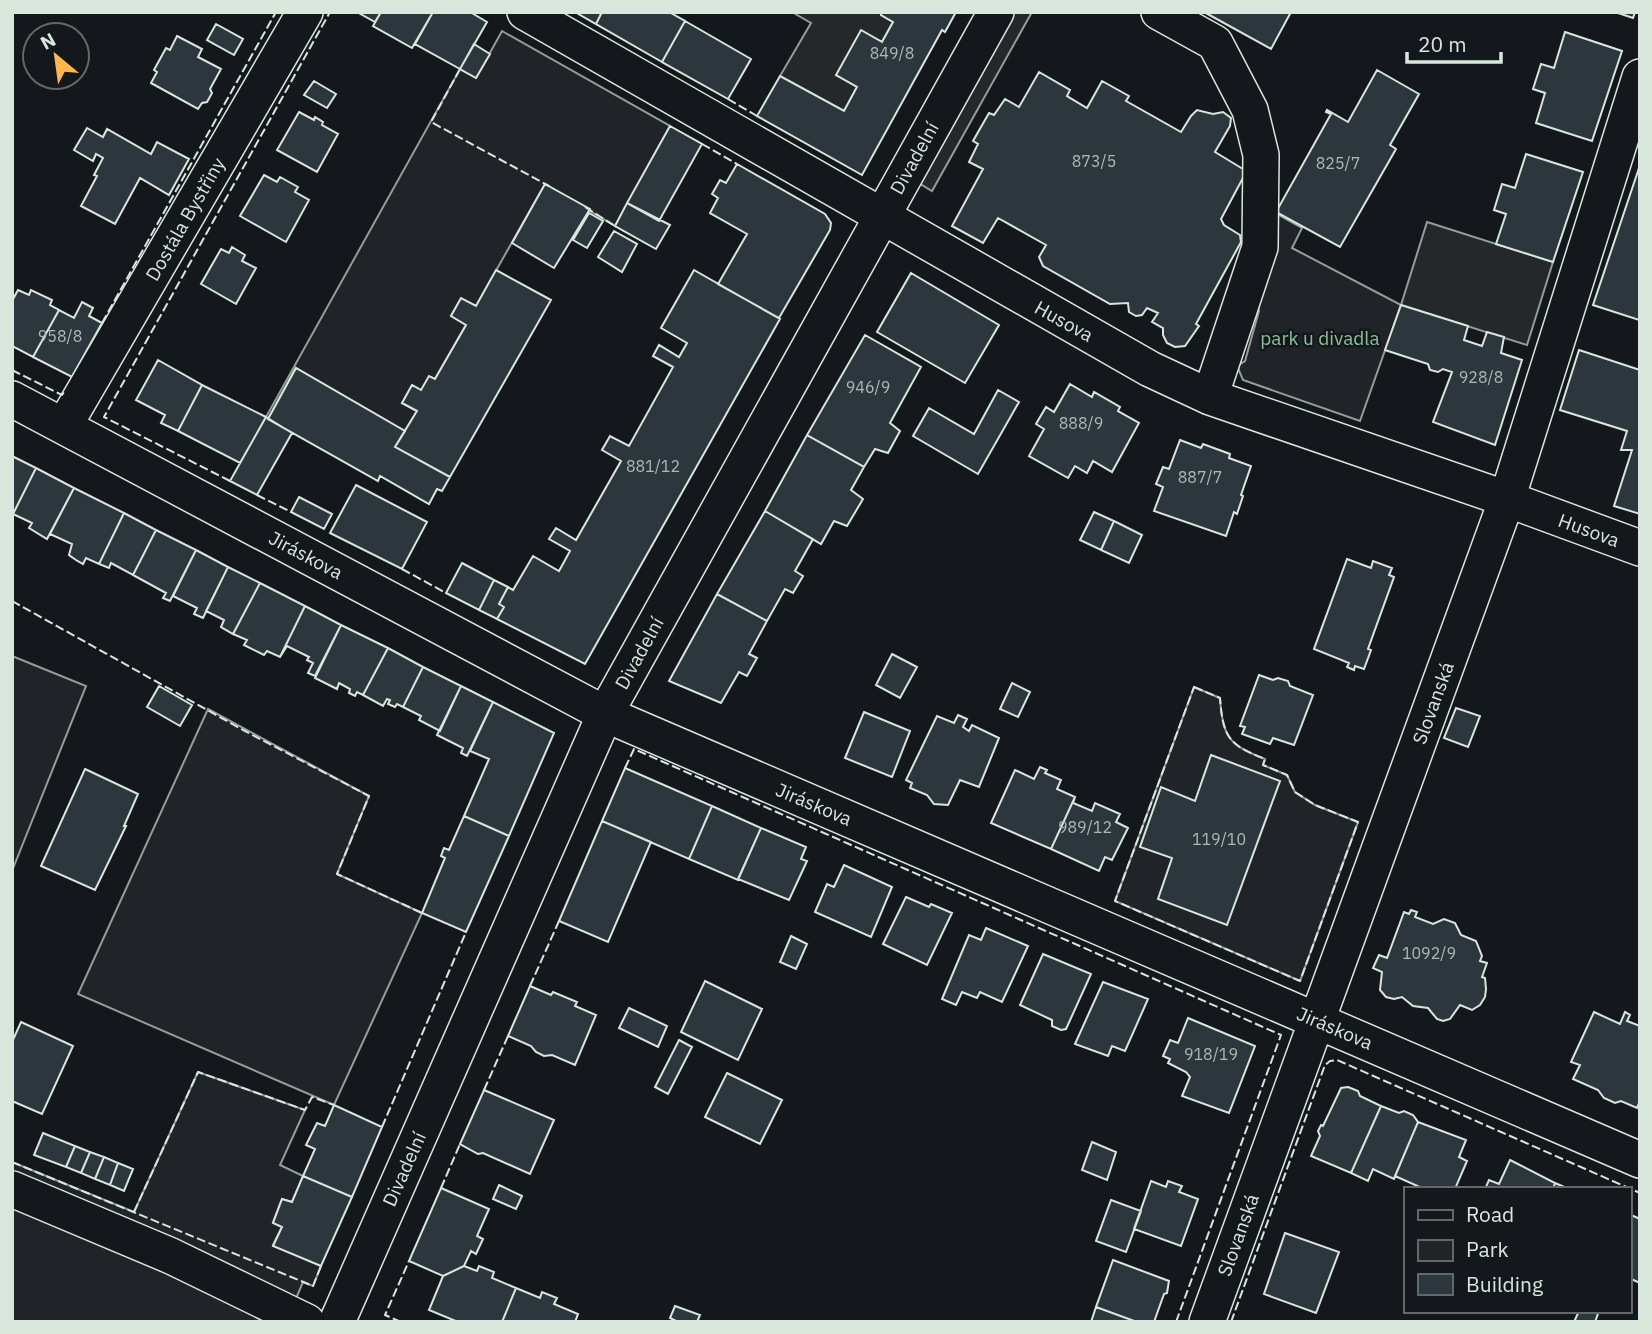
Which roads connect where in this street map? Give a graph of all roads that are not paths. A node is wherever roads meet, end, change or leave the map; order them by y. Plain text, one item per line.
1 (305, 12) edge
2 (525, 12) edge
3 (996, 12) edge
4 (1159, 12) edge
5 (1640, 77) edge
6 (881, 217) junction
7 (1210, 397) junction
8 (12, 400) edge
9 (64, 426) junction
10 (1507, 499) junction
11 (1640, 548) edge
12 (605, 714) junction
13 (1317, 1020) junction
14 (1640, 1160) edge
15 (12, 1189) edge
16 (307, 1322) edge
17 (337, 1322) edge
18 (1207, 1322) edge

1 - 9 street, Dostála Bystřiny
2 - 6 street, Husova
3 - 6 street, Divadelní
4 - 7 street
5 - 10 street, Slovanská
6 - 7 street, Husova
6 - 12 street, Divadelní
7 - 10 street, Husova
8 - 9 street, Jiráskova
9 - 12 street, Jiráskova
10 - 11 street, Husova
10 - 13 street, Slovanská
12 - 13 street, Jiráskova
12 - 17 street, Divadelní
13 - 14 street, Jiráskova
13 - 18 street, Slovanská
15 - 16 street

